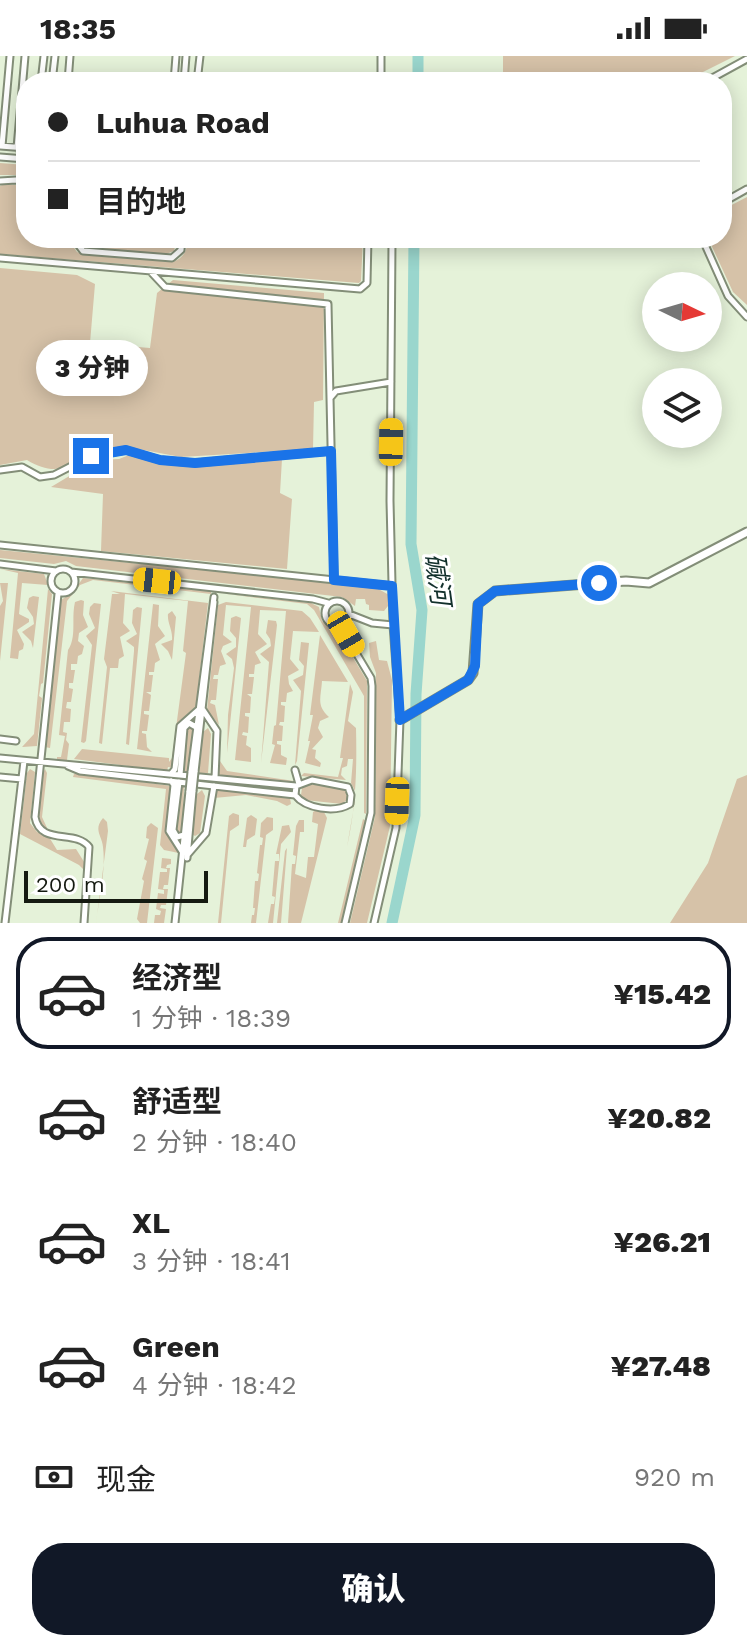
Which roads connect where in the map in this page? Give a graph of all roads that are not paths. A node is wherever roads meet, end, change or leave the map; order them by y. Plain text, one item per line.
1 (10, 56) edge
2 (747, 59) edge
3 (723, 72) edge
4 (1, 146) edge
5 (81, 248) edge
6 (181, 248) edge
7 (368, 248) edge
8 (391, 248) edge
9 (706, 248) edge
10 (0, 258) edge
11 (150, 271) junction
12 (747, 317) edge
13 (391, 382) junction
14 (330, 398) junction
15 (331, 451) junction
16 (0, 470) edge
17 (747, 532) edge
18 (0, 545) edge
19 (0, 564) edge
20 (56, 571) junction
21 (71, 572) junction
22 (334, 580) junction
23 (392, 586) junction
24 (58, 594) junction
25 (328, 603) junction
26 (349, 614) junction
27 (393, 625) junction
28 (340, 626) junction
29 (201, 710) junction
30 (404, 718) junction
31 (199, 727) junction
32 (0, 739) edge
33 (16, 741) dead end
34 (0, 758) edge
35 (24, 761) junction
36 (40, 762) junction
37 (295, 770) dead end
38 (0, 777) edge
39 (171, 777) junction
40 (180, 778) junction
41 (22, 779) junction
42 (206, 781) junction
43 (215, 782) junction
44 (298, 785) junction
45 (295, 795) junction
46 (187, 835) junction
47 (185, 855) junction
48 (5, 923) edge
49 (84, 923) edge
50 (177, 923) edge
51 (345, 923) edge
52 (374, 923) edge

1 - 4 street
2 - 3 street
5 - 6 street
7 - 11 street
8 - 13 street
9 - 12 street
10 - 11 street
11 - 14 street
13 - 14 street
13 - 23 street
14 - 15 street
15 - 16 street
15 - 22 street
17 - 30 street
18 - 22 street
19 - 20 street
20 - 21 street
20 - 24 street
21 - 24 street
21 - 25 street
22 - 23 street
23 - 27 street
24 - 36 street
25 - 26 street
25 - 28 street
26 - 27 street
26 - 28 street
27 - 30 street
28 - 51 street
29 - 29 street
29 - 31 street
29 - 39 street
29 - 43 street
30 - 52 street
31 - 40 street
31 - 42 street
31 - 46 street, bridge
32 - 33 street
34 - 35 street
35 - 36 street
35 - 41 street
36 - 39 street
36 - 49 street
37 - 44 street
38 - 41 street
39 - 40 street
39 - 47 street
40 - 42 street
40 - 46 street
41 - 48 street
42 - 43 street
42 - 46 street
43 - 44 street
43 - 45 street
43 - 47 street
44 - 45 street
44 - 45 street
46 - 47 street
47 - 50 street

